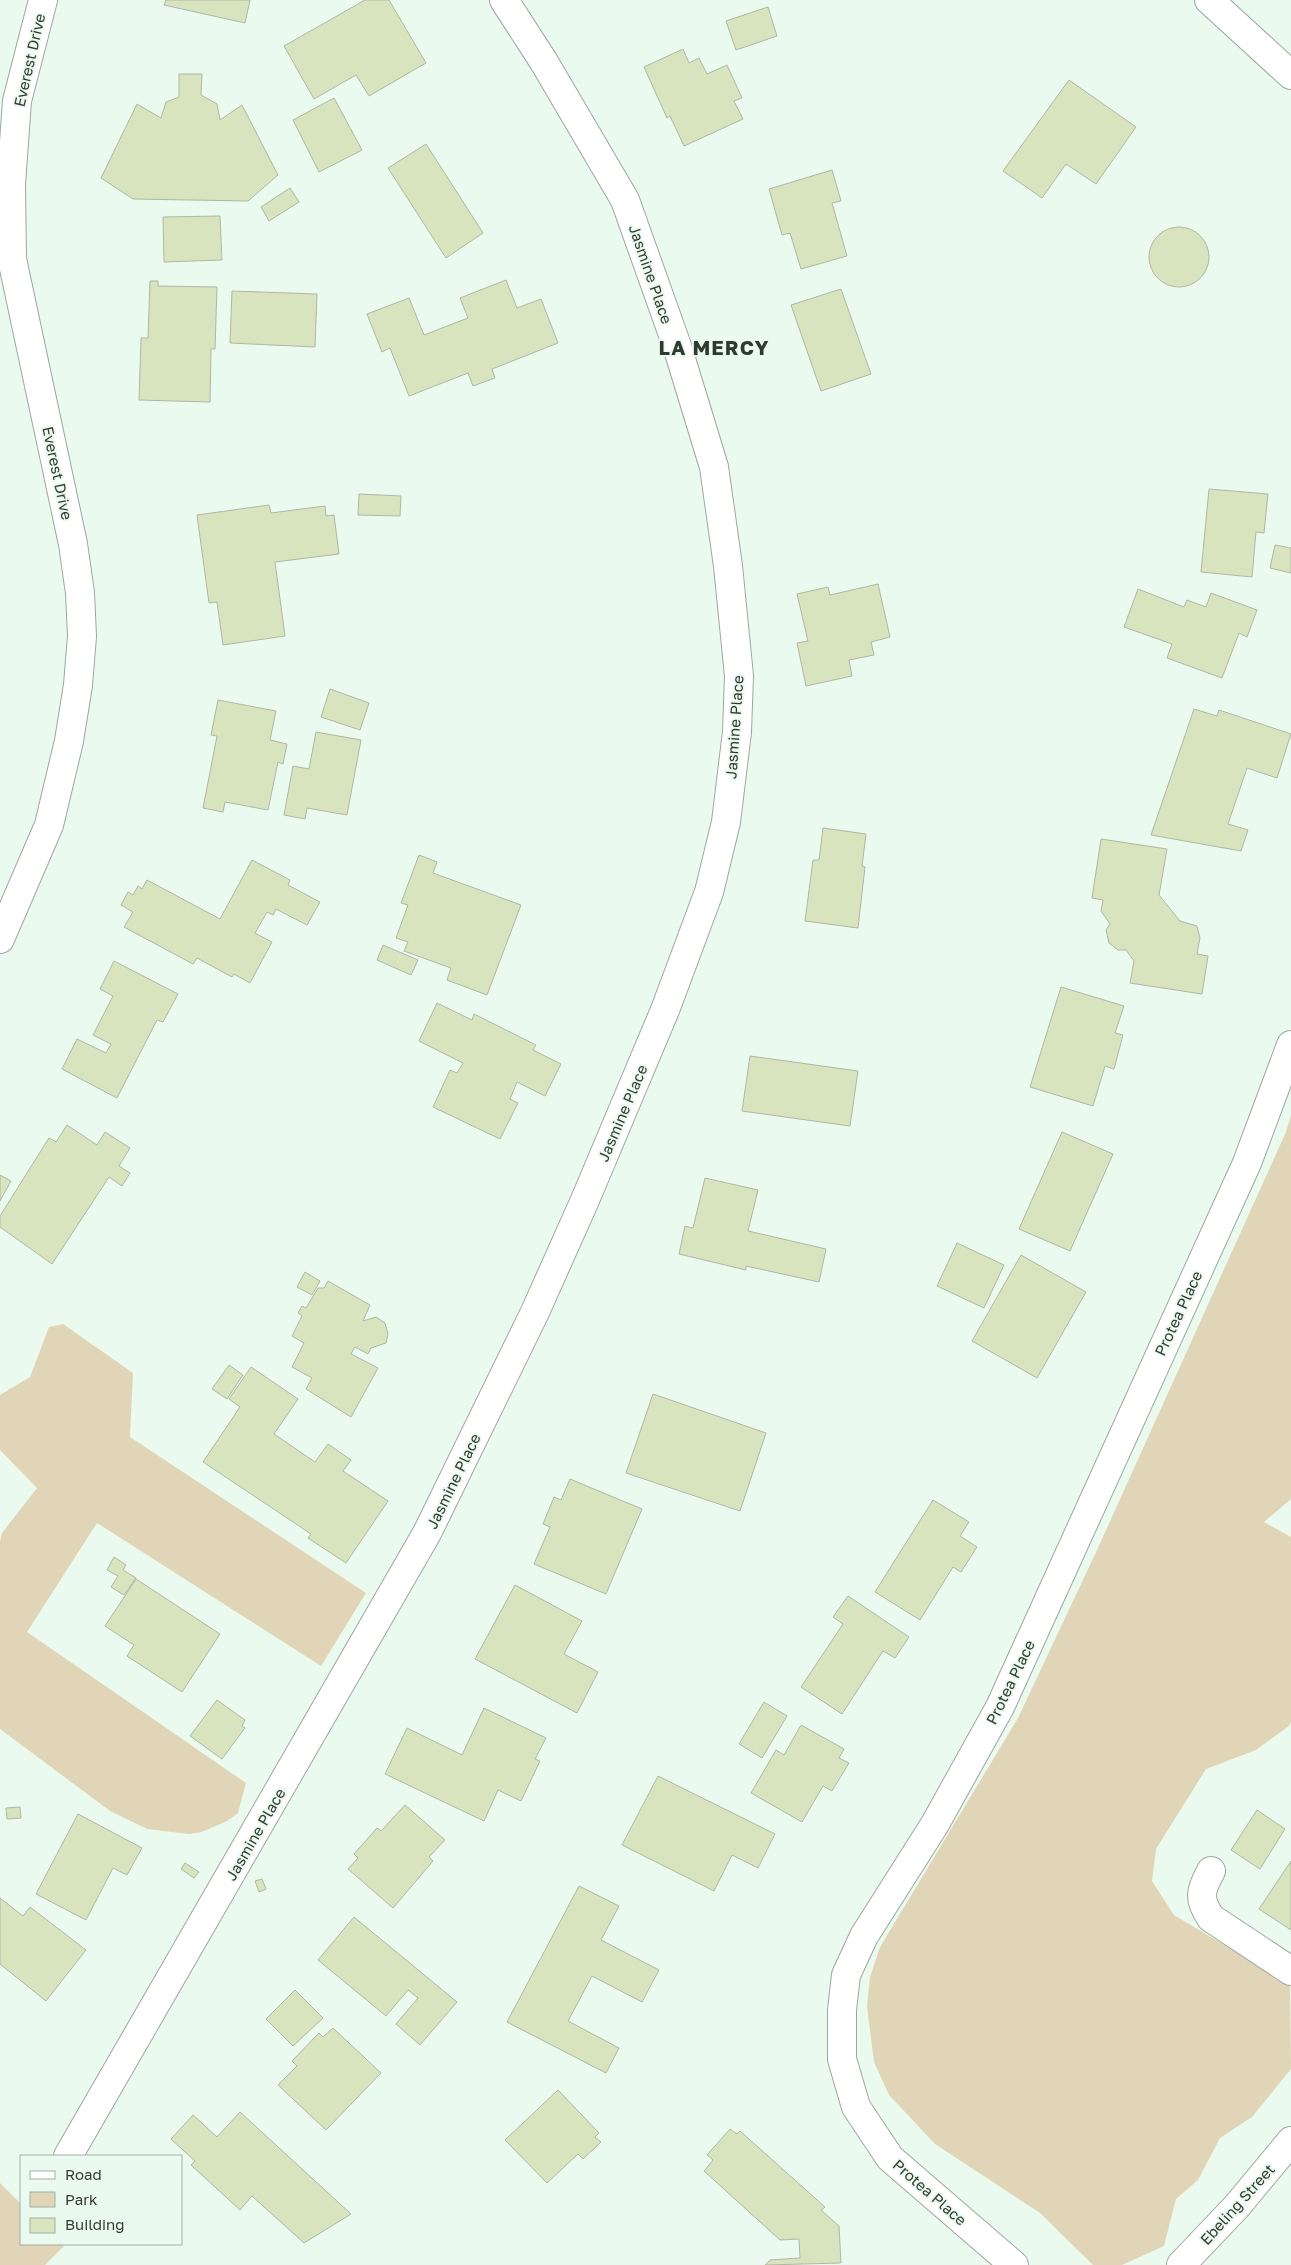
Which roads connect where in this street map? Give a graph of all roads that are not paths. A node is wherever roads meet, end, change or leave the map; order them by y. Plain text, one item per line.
1 (44, 0) edge
2 (504, 0) edge
3 (1209, 0) edge
4 (1291, 75) edge
5 (6, 260) edge
6 (0, 939) edge
7 (1291, 1045) edge
8 (1211, 1871) dead end
9 (1291, 1971) edge
10 (1291, 2141) edge
11 (69, 2155) edge
12 (1014, 2265) edge
13 (1181, 2265) edge

1 - 5 street, Everest Drive
2 - 11 street, Jasmine Place
3 - 4 street
5 - 6 street, Everest Drive
7 - 12 street, Protea Place
8 - 9 street
10 - 13 street, Ebeling Street

